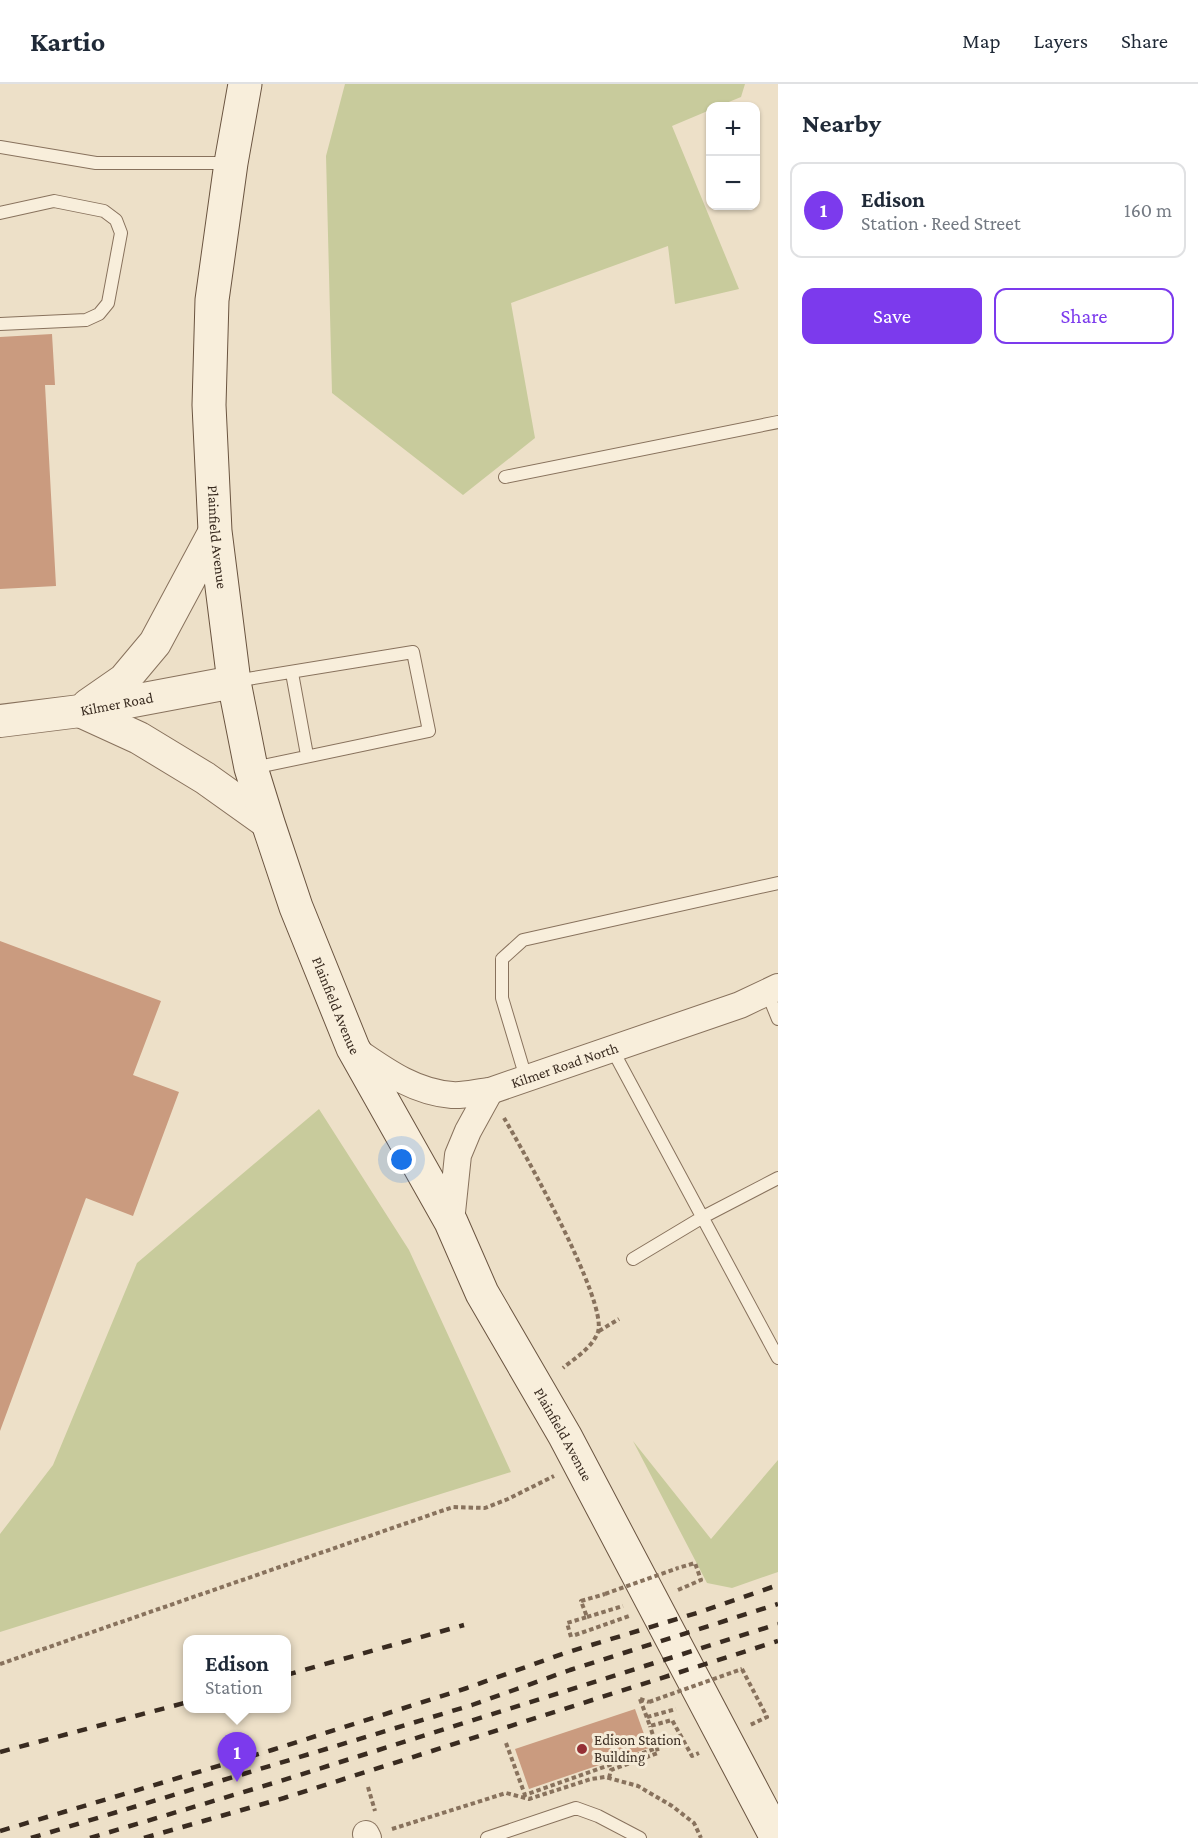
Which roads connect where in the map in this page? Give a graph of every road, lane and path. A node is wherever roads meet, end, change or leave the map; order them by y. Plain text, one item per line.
1 (245, 84) edge
2 (0, 147) edge
3 (231, 163) junction
4 (0, 213) edge
5 (0, 324) edge
6 (778, 422) edge
7 (505, 477) dead end
8 (215, 531) junction
9 (292, 673) junction
10 (234, 682) junction
11 (80, 711) junction
12 (0, 721) edge
13 (308, 755) junction
14 (252, 768) junction
15 (268, 823) junction
16 (778, 883) edge
17 (773, 990) edge
18 (778, 1018) edge
19 (353, 1048) junction
20 (612, 1049) junction
21 (526, 1078) junction
22 (494, 1100) junction
23 (778, 1178) edge
24 (703, 1217) junction
25 (451, 1222) junction
26 (633, 1259) dead end
27 (619, 1319) dead end
28 (598, 1331) junction
29 (778, 1358) edge
30 (563, 1368) dead end
31 (555, 1475) dead end
32 (678, 1590) dead end
33 (633, 1594) junction
34 (629, 1616) dead end
35 (587, 1617) junction
36 (0, 1664) edge
37 (677, 1709) dead end
38 (647, 1717) junction
39 (750, 1725) dead end
40 (650, 1726) junction
41 (506, 1743) dead end
42 (657, 1748) junction
43 (692, 1756) dead end
44 (588, 1771) junction
45 (609, 1778) dead end
46 (591, 1779) dead end
47 (368, 1787) dead end
48 (372, 1802) dead end
49 (487, 1838) edge
50 (640, 1838) edge
51 (777, 1838) edge

1 - 3 main road, Plainfield Avenue
2 - 3 lane
3 - 8 main road, Plainfield Avenue
4 - 5 lane
6 - 7 lane
8 - 10 main road, Plainfield Avenue
8 - 11 street
9 - 10 lane
9 - 13 lane
9 - 13 lane
10 - 11 street, Kilmer Road
10 - 14 main road, Plainfield Avenue
11 - 12 street, Kilmer Road
11 - 15 street
13 - 14 lane
14 - 15 main road, Plainfield Avenue
15 - 19 main road, Plainfield Avenue
16 - 21 lane
17 - 18 lane
17 - 20 street, Kilmer Road North
19 - 22 street, Kilmer Road North
19 - 25 main road, Plainfield Avenue
20 - 21 street, Kilmer Road North
20 - 24 lane
21 - 22 street, Kilmer Road North
22 - 25 street
22 - 28 path
23 - 24 lane
24 - 26 lane
24 - 29 lane
25 - 33 main road, Plainfield Avenue
27 - 28 path
28 - 30 path
31 - 36 path
32 - 33 path, bridge
33 - 35 path
33 - 35 path, bridge
33 - 51 main road, Plainfield Avenue
34 - 35 path
37 - 38 path
38 - 39 path, bridge
38 - 40 path
40 - 42 path
40 - 43 path
41 - 44 path
42 - 44 path
42 - 45 path
44 - 46 path
47 - 48 path
49 - 50 lane

